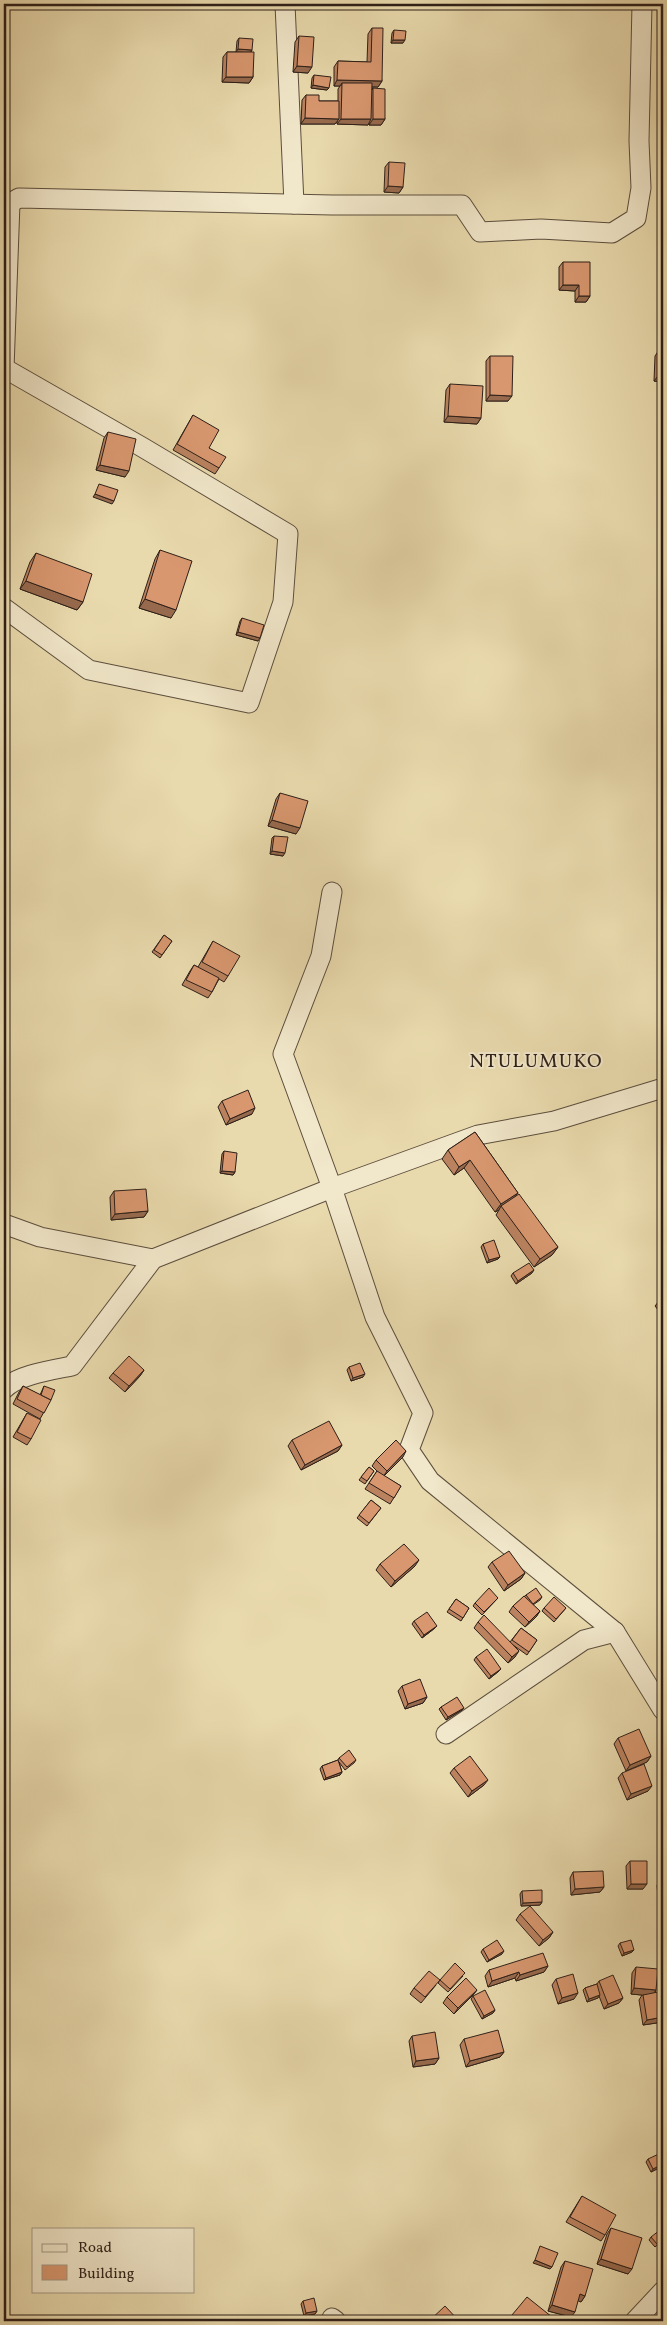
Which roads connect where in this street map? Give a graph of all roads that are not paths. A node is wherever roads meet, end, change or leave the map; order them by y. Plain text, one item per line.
1 (285, 4) edge
2 (642, 4) edge
3 (294, 204) junction
4 (4, 369) edge
5 (4, 608) edge
6 (332, 892) dead end
7 (663, 1088) edge
8 (332, 1188) junction
9 (4, 1224) edge
10 (153, 1259) junction
11 (4, 1389) edge
12 (615, 1632) junction
13 (663, 1710) edge
14 (446, 1734) dead end
15 (663, 2291) edge
16 (635, 2321) edge

1 - 3 street
2 - 3 street
3 - 4 street
4 - 5 street
6 - 8 street
7 - 8 street
8 - 10 street
8 - 12 street
9 - 10 street
10 - 11 street
12 - 13 street
12 - 14 street
15 - 16 street

